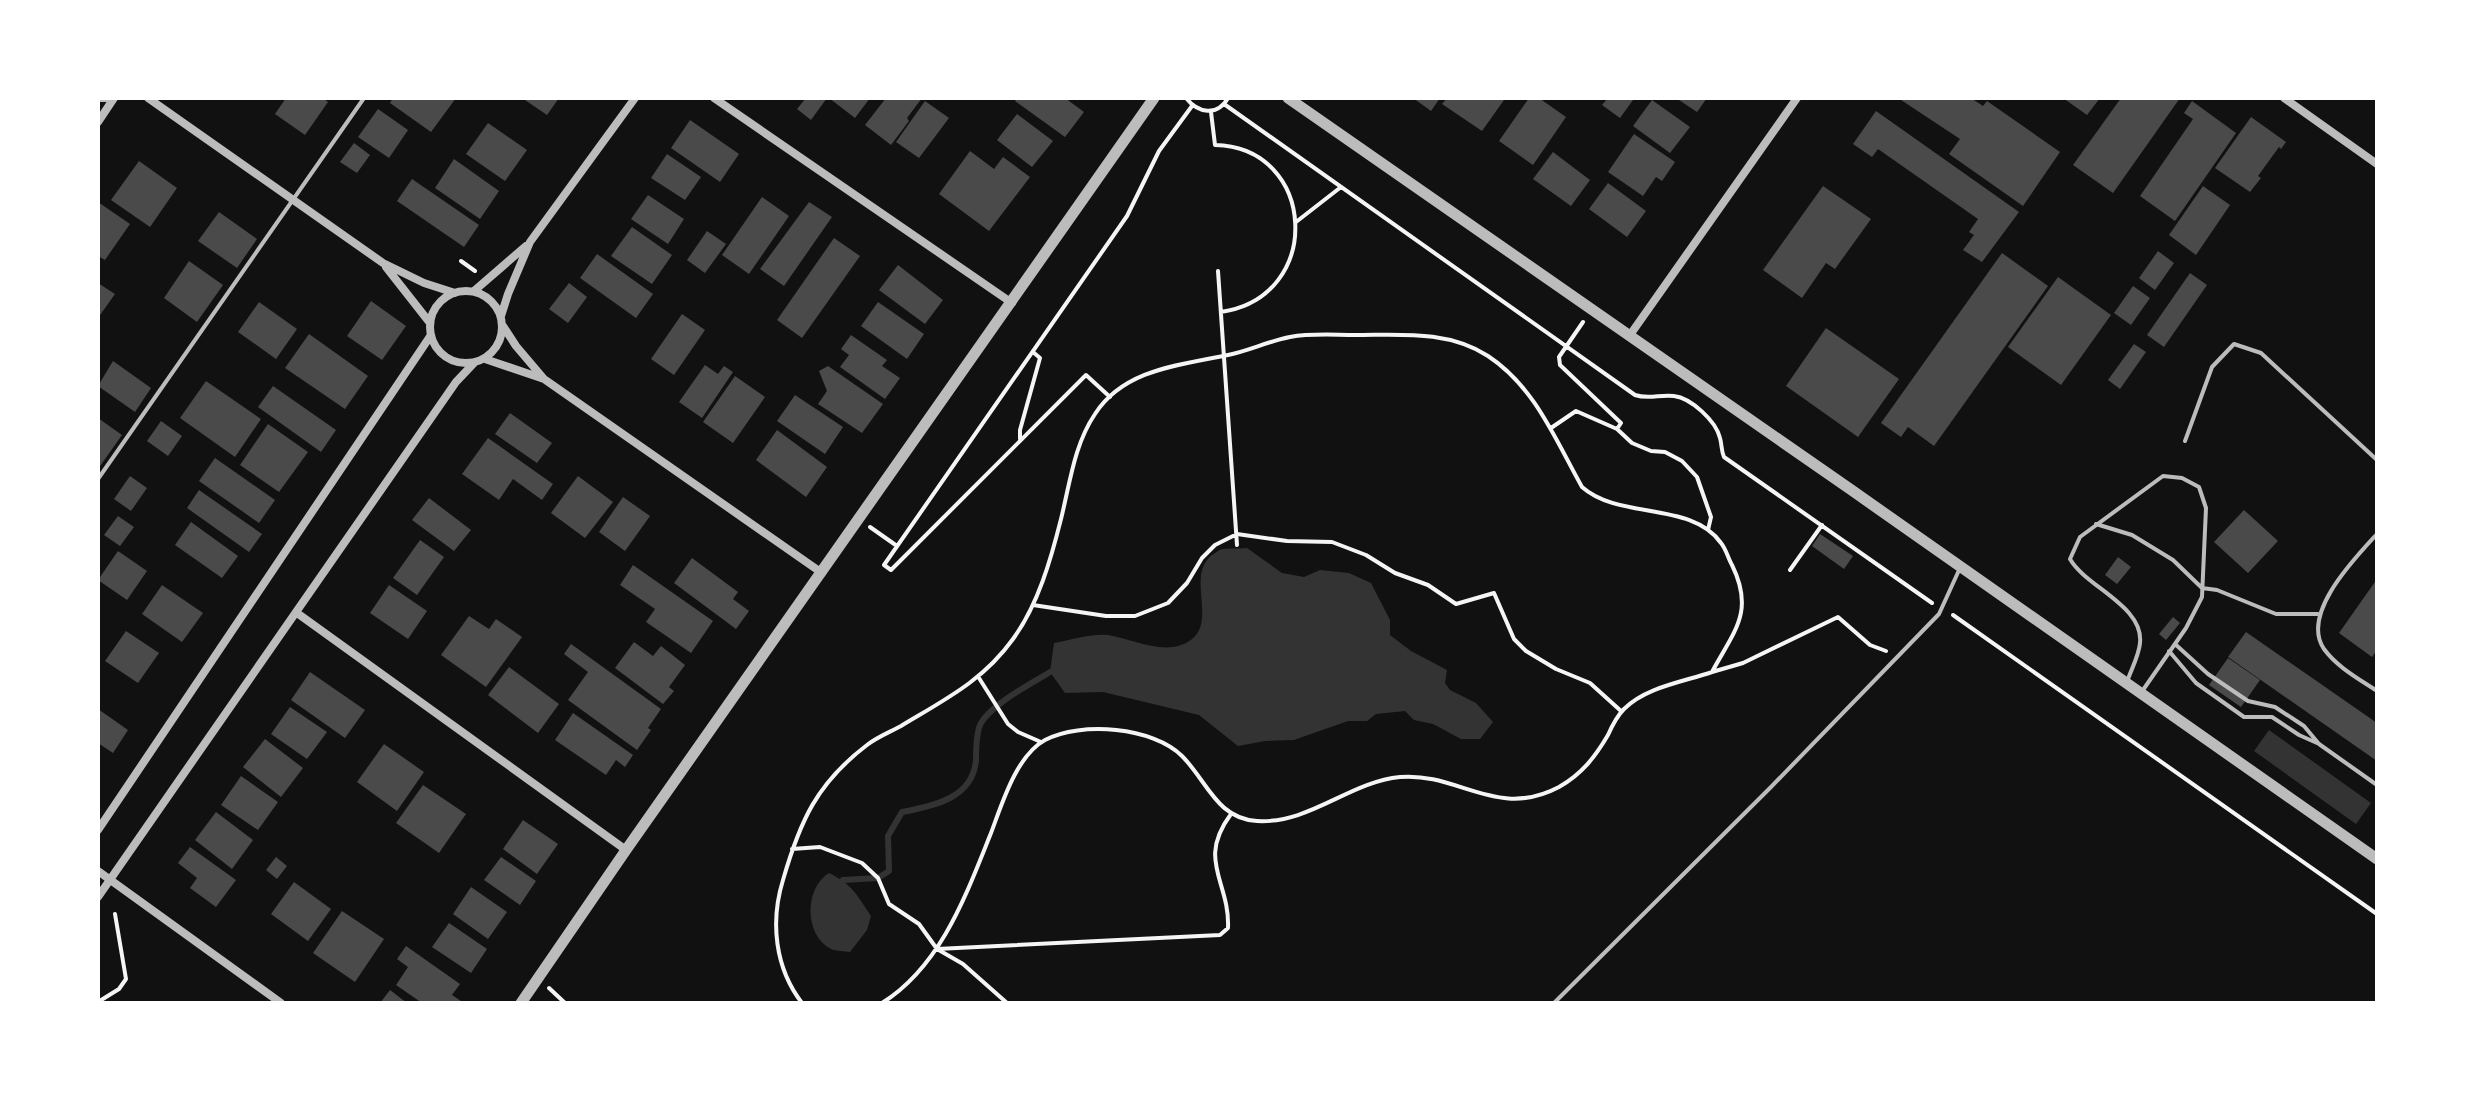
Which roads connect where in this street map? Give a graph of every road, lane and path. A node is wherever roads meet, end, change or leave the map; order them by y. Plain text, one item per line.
1 (99, 98) edge
2 (113, 98) edge
3 (148, 98) edge
4 (364, 98) edge
5 (635, 98) edge
6 (714, 98) edge
7 (1154, 98) edge
8 (1186, 98) edge
9 (1228, 98) edge
10 (1288, 98) edge
11 (1797, 98) edge
12 (2284, 98) edge
13 (1224, 104) junction
14 (1192, 106) junction
15 (1211, 112) junction
16 (98, 122) edge
17 (2377, 164) edge
18 (1341, 187) junction
19 (294, 200) junction
20 (1296, 222) junction
21 (530, 242) junction
22 (383, 263) junction
23 (1218, 271) dead end
24 (474, 291) junction
25 (455, 293) junction
26 (1012, 303) junction
27 (1221, 312) junction
28 (1584, 320) dead end
29 (502, 321) junction
30 (430, 323) junction
31 (431, 335) junction
32 (1630, 335) junction
33 (1567, 345) junction
34 (1033, 352) junction
35 (1224, 356) junction
36 (485, 359) junction
37 (474, 363) junction
38 (544, 379) junction
39 (1110, 397) junction
40 (1551, 428) junction
41 (1617, 429) junction
42 (1020, 439) junction
43 (2185, 441) dead end
44 (2377, 460) edge
45 (98, 479) edge
46 (2096, 524) junction
47 (1822, 525) junction
48 (870, 527) dead end
49 (1708, 530) junction
50 (1237, 534) junction
51 (2377, 534) edge
52 (1237, 545) dead end
53 (897, 546) junction
54 (1960, 568) junction
55 (1790, 570) dead end
56 (822, 573) junction
57 (2202, 588) junction
58 (1033, 605) junction
59 (1941, 611) junction
60 (297, 613) junction
61 (2318, 614) junction
62 (2175, 644) junction
63 (1894, 648) dead end
64 (2169, 651) junction
65 (1712, 672) junction
66 (979, 678) junction
67 (2127, 681) junction
68 (2377, 691) edge
69 (2141, 692) junction
70 (1621, 711) junction
71 (1041, 742) junction
72 (2319, 744) junction
73 (2377, 785) edge
74 (1232, 813) junction
75 (98, 830) edge
76 (792, 849) junction
77 (626, 850) junction
78 (2377, 859) edge
79 (98, 871) edge
80 (110, 880) junction
81 (98, 897) edge
82 (115, 914) dead end
83 (2377, 914) edge
84 (937, 949) junction
85 (539, 978) junction
86 (98, 1002) edge
87 (281, 1003) edge
88 (521, 1003) edge
89 (565, 1003) edge
90 (802, 1003) edge
91 (882, 1003) edge
92 (1007, 1003) edge
93 (1554, 1003) edge

1 - 2 street
2 - 16 street
3 - 19 street
4 - 19 lane
5 - 21 street
6 - 26 street
7 - 26 street
8 - 14 path
9 - 13 path
10 - 32 street
11 - 32 street
12 - 17 street
13 - 15 path
13 - 18 path
14 - 15 path
14 - 34 path
15 - 20 path
18 - 20 path
18 - 33 path
19 - 22 street
19 - 45 lane
20 - 27 path
21 - 24 street
21 - 29 street
22 - 25 street
22 - 30 street
23 - 27 path
24 - 25 street
24 - 29 street
25 - 30 street
26 - 56 street
27 - 35 path
28 - 33 path
29 - 36 street
29 - 38 street
30 - 31 street
31 - 37 street
31 - 75 street
32 - 54 street
33 - 41 path
33 - 47 path
34 - 42 path
34 - 53 path
35 - 39 path
35 - 40 path
35 - 50 path
36 - 37 street
36 - 38 street
37 - 60 street
38 - 56 street
39 - 42 path
39 - 58 path
40 - 41 path
40 - 49 path
41 - 49 path
42 - 53 path
43 - 44 lane
46 - 57 lane
46 - 57 lane
46 - 67 lane
47 - 55 path
47 - 59 path
48 - 53 path
49 - 65 path
50 - 52 path
50 - 58 path
50 - 70 path
51 - 61 lane
54 - 59 lane
54 - 67 street
56 - 77 street
57 - 61 lane
57 - 62 lane
58 - 66 path
59 - 83 path
59 - 93 lane
60 - 77 street
60 - 80 street
61 - 68 lane
62 - 64 lane
62 - 72 lane
63 - 65 path
64 - 69 lane
64 - 72 lane
65 - 70 path
66 - 71 path
66 - 76 path
67 - 69 street
69 - 78 street
70 - 74 path
71 - 74 path
71 - 84 path
72 - 73 lane
74 - 84 path
76 - 84 path
76 - 90 path
77 - 85 street
79 - 80 street
80 - 81 street
80 - 87 street
82 - 86 path
84 - 91 path
84 - 92 path
85 - 88 street
85 - 89 path

